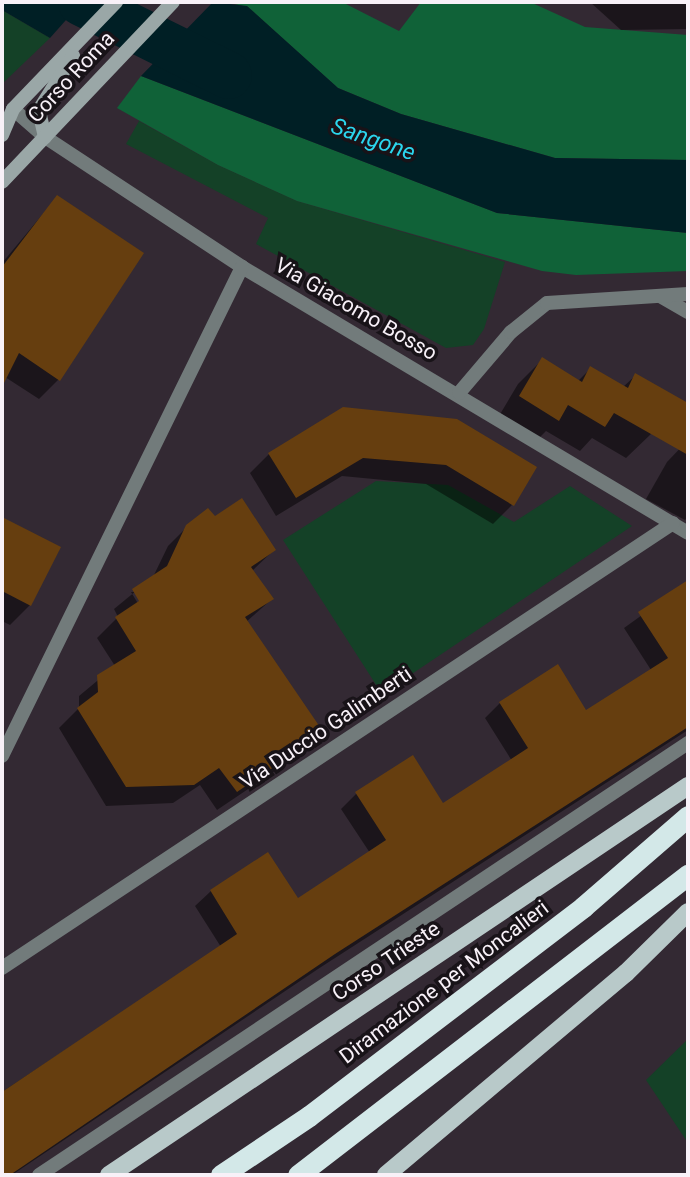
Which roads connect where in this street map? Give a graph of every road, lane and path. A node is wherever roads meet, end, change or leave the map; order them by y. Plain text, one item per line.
1 (116, 2) edge
2 (173, 2) edge
3 (76, 44) junction
4 (7, 113) edge
5 (2, 135) edge
6 (45, 137) junction
7 (2, 182) edge
8 (242, 267) junction
9 (688, 294) edge
10 (660, 296) junction
11 (688, 312) edge
12 (459, 393) junction
13 (673, 523) junction
14 (688, 533) edge
15 (688, 743) edge
16 (2, 756) edge
17 (688, 786) edge
18 (688, 816) edge
19 (688, 875) edge
20 (688, 912) edge
21 (2, 968) edge
22 (39, 1175) edge
23 (109, 1175) edge
24 (220, 1175) edge
25 (299, 1175) edge
26 (386, 1175) edge

1 - 3 street, Corso Roma
2 - 6 street, Corso Roma
3 - 4 street, Corso Roma
3 - 6 street
4 - 5 street, Corso Roma
4 - 6 street, Via Giacomo Bosso
6 - 7 street, Corso Roma
6 - 8 street, Via Giacomo Bosso
8 - 12 street, Via Giacomo Bosso
8 - 16 street
9 - 10 street
10 - 11 street
10 - 12 street
12 - 13 street, Via Giacomo Bosso
13 - 14 street, Via Giacomo Bosso
13 - 21 street, Via Duccio Galimberti
15 - 22 street
17 - 23 main road, Corso Trieste
18 - 24 highway, Diramazione per Moncalieri
19 - 25 highway
20 - 26 main road

